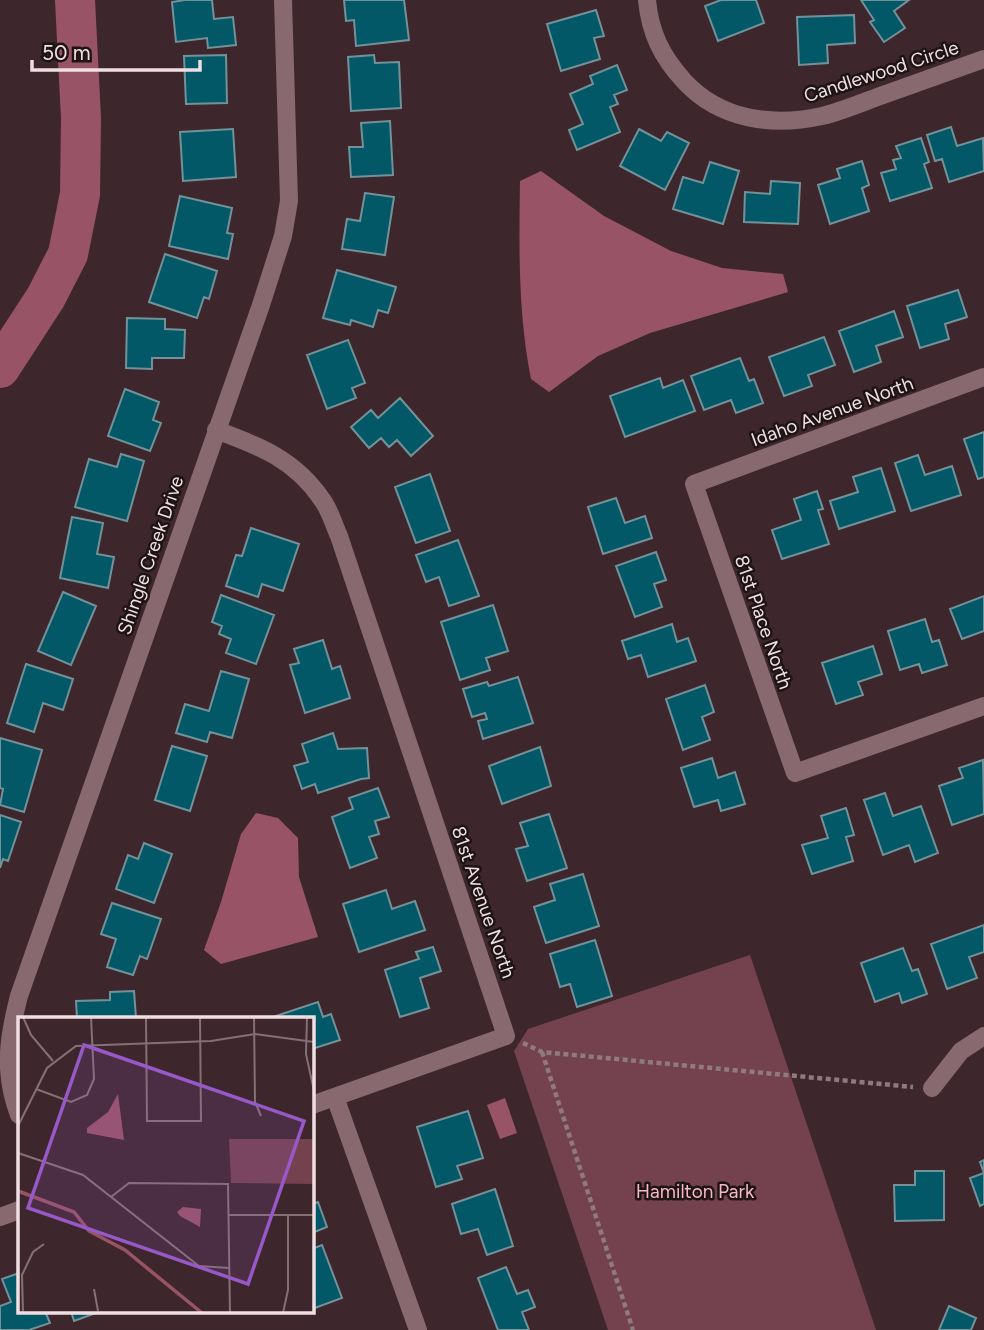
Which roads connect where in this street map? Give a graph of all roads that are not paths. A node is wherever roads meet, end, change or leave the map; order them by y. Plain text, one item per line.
1 (283, 0) edge
2 (647, 0) edge
3 (984, 59) edge
4 (984, 377) edge
5 (216, 430) junction
6 (694, 484) joint
7 (984, 706) edge
8 (984, 1036) edge
9 (932, 1088) road end
10 (335, 1097) junction
11 (313, 1105) edge
12 (18, 1112) edge
13 (18, 1210) edge
14 (0, 1217) edge
15 (418, 1330) edge

1 - 5 street, Shingle Creek Drive
2 - 3 street, Candlewood Circle
4 - 6 street, Idaho Avenue North
5 - 10 street, 81st Avenue North
5 - 12 street, Shingle Creek Drive
6 - 7 street, 81st Place North
8 - 9 street
10 - 11 street
10 - 15 street
13 - 14 street

